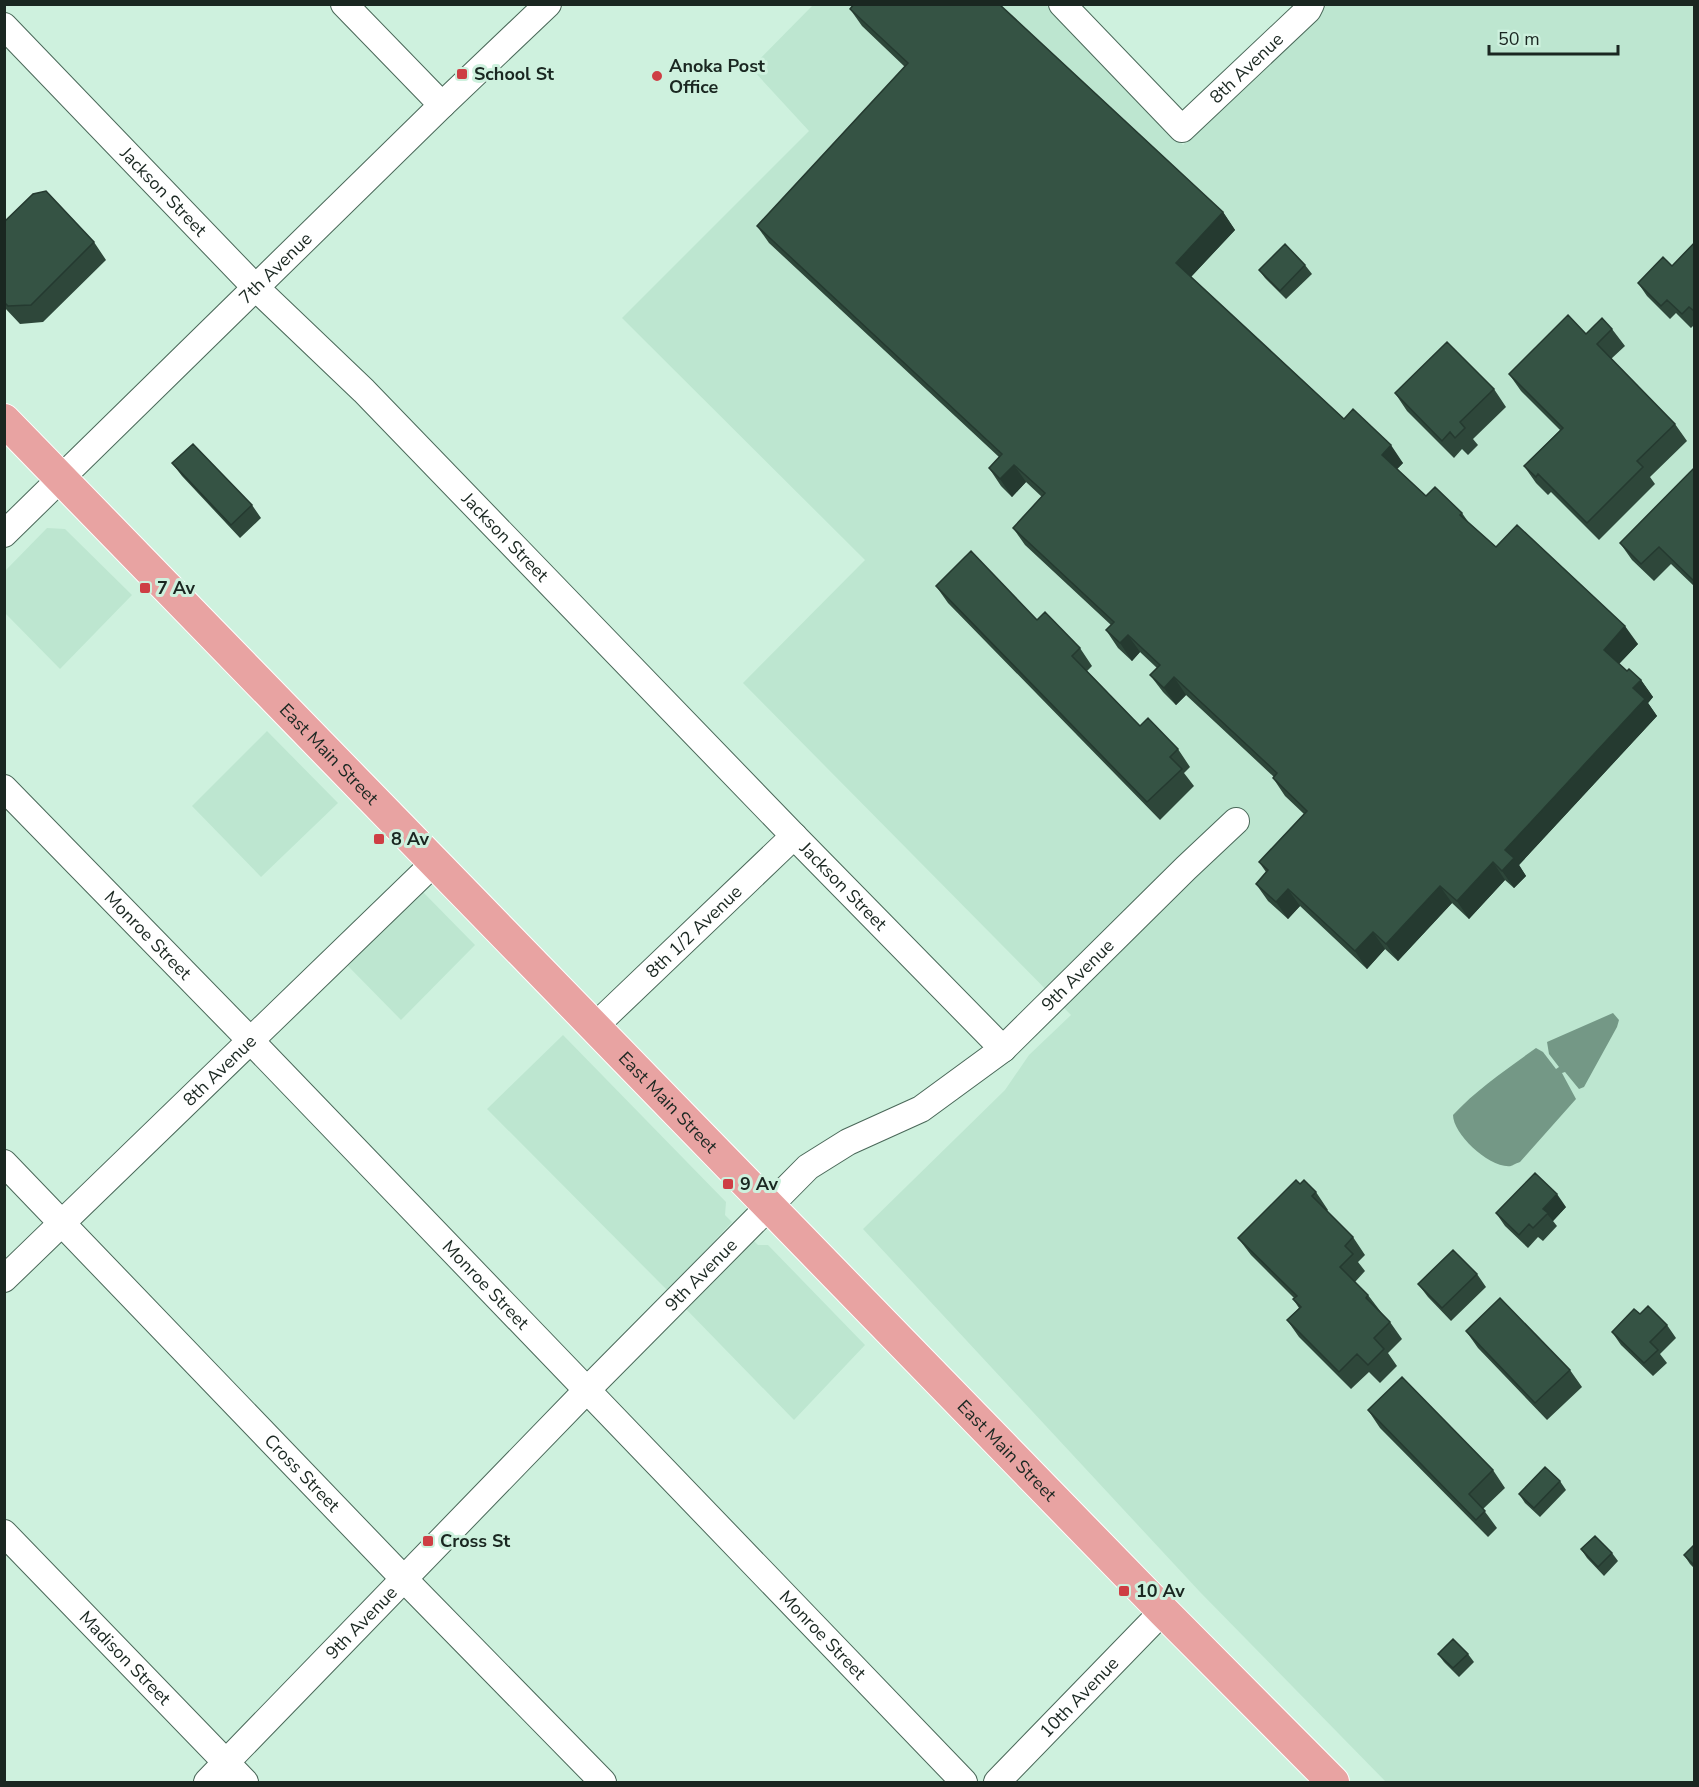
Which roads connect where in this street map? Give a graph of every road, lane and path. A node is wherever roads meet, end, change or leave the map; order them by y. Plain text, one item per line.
1 (344, 4) edge
2 (548, 4) edge
3 (1062, 4) edge
4 (1311, 4) edge
5 (4, 26) edge
6 (442, 105) junction
7 (255, 287) junction
8 (4, 420) edge
9 (60, 478) junction
10 (4, 534) edge
11 (4, 788) edge
12 (1236, 821) dead end
13 (794, 836) junction
14 (435, 862) junction
15 (594, 1027) junction
16 (250, 1040) junction
17 (1003, 1049) junction
18 (4, 1162) edge
19 (769, 1205) junction
20 (63, 1222) junction
21 (4, 1279) edge
22 (587, 1390) junction
23 (4, 1533) edge
24 (404, 1579) junction
25 (1163, 1611) junction
26 (226, 1762) junction
27 (207, 1782) edge
28 (245, 1782) edge
29 (603, 1782) edge
30 (964, 1782) edge
31 (997, 1782) edge
32 (1333, 1782) edge

1 - 6 street
2 - 6 street, 7th Avenue
3 - 4 street, 8th Avenue
5 - 7 street, Jackson Street
6 - 7 street, 7th Avenue
7 - 9 street, 7th Avenue
7 - 13 street, Jackson Street
8 - 9 main road, East Main Street
9 - 10 street, 7th Avenue
9 - 14 main road, East Main Street
11 - 16 street, Monroe Street
12 - 17 street, 9th Avenue
13 - 15 street, 8th 1/2 Avenue
13 - 17 street, Jackson Street
14 - 15 main road, East Main Street
14 - 16 street, 8th Avenue
15 - 19 main road, East Main Street
16 - 20 street, 8th Avenue
16 - 22 street, Monroe Street
17 - 19 street, 9th Avenue
18 - 20 street, Cross Street
19 - 22 street, 9th Avenue
19 - 25 main road, East Main Street
20 - 21 street, 8th Avenue
20 - 24 street, Cross Street
22 - 24 street, 9th Avenue
22 - 30 street, Monroe Street
23 - 26 street, Madison Street
24 - 26 street, 9th Avenue
24 - 29 street, Cross Street
25 - 31 street, 10th Avenue
25 - 32 main road, East Main Street
26 - 27 street, 9th Avenue
26 - 28 street, Madison Street

